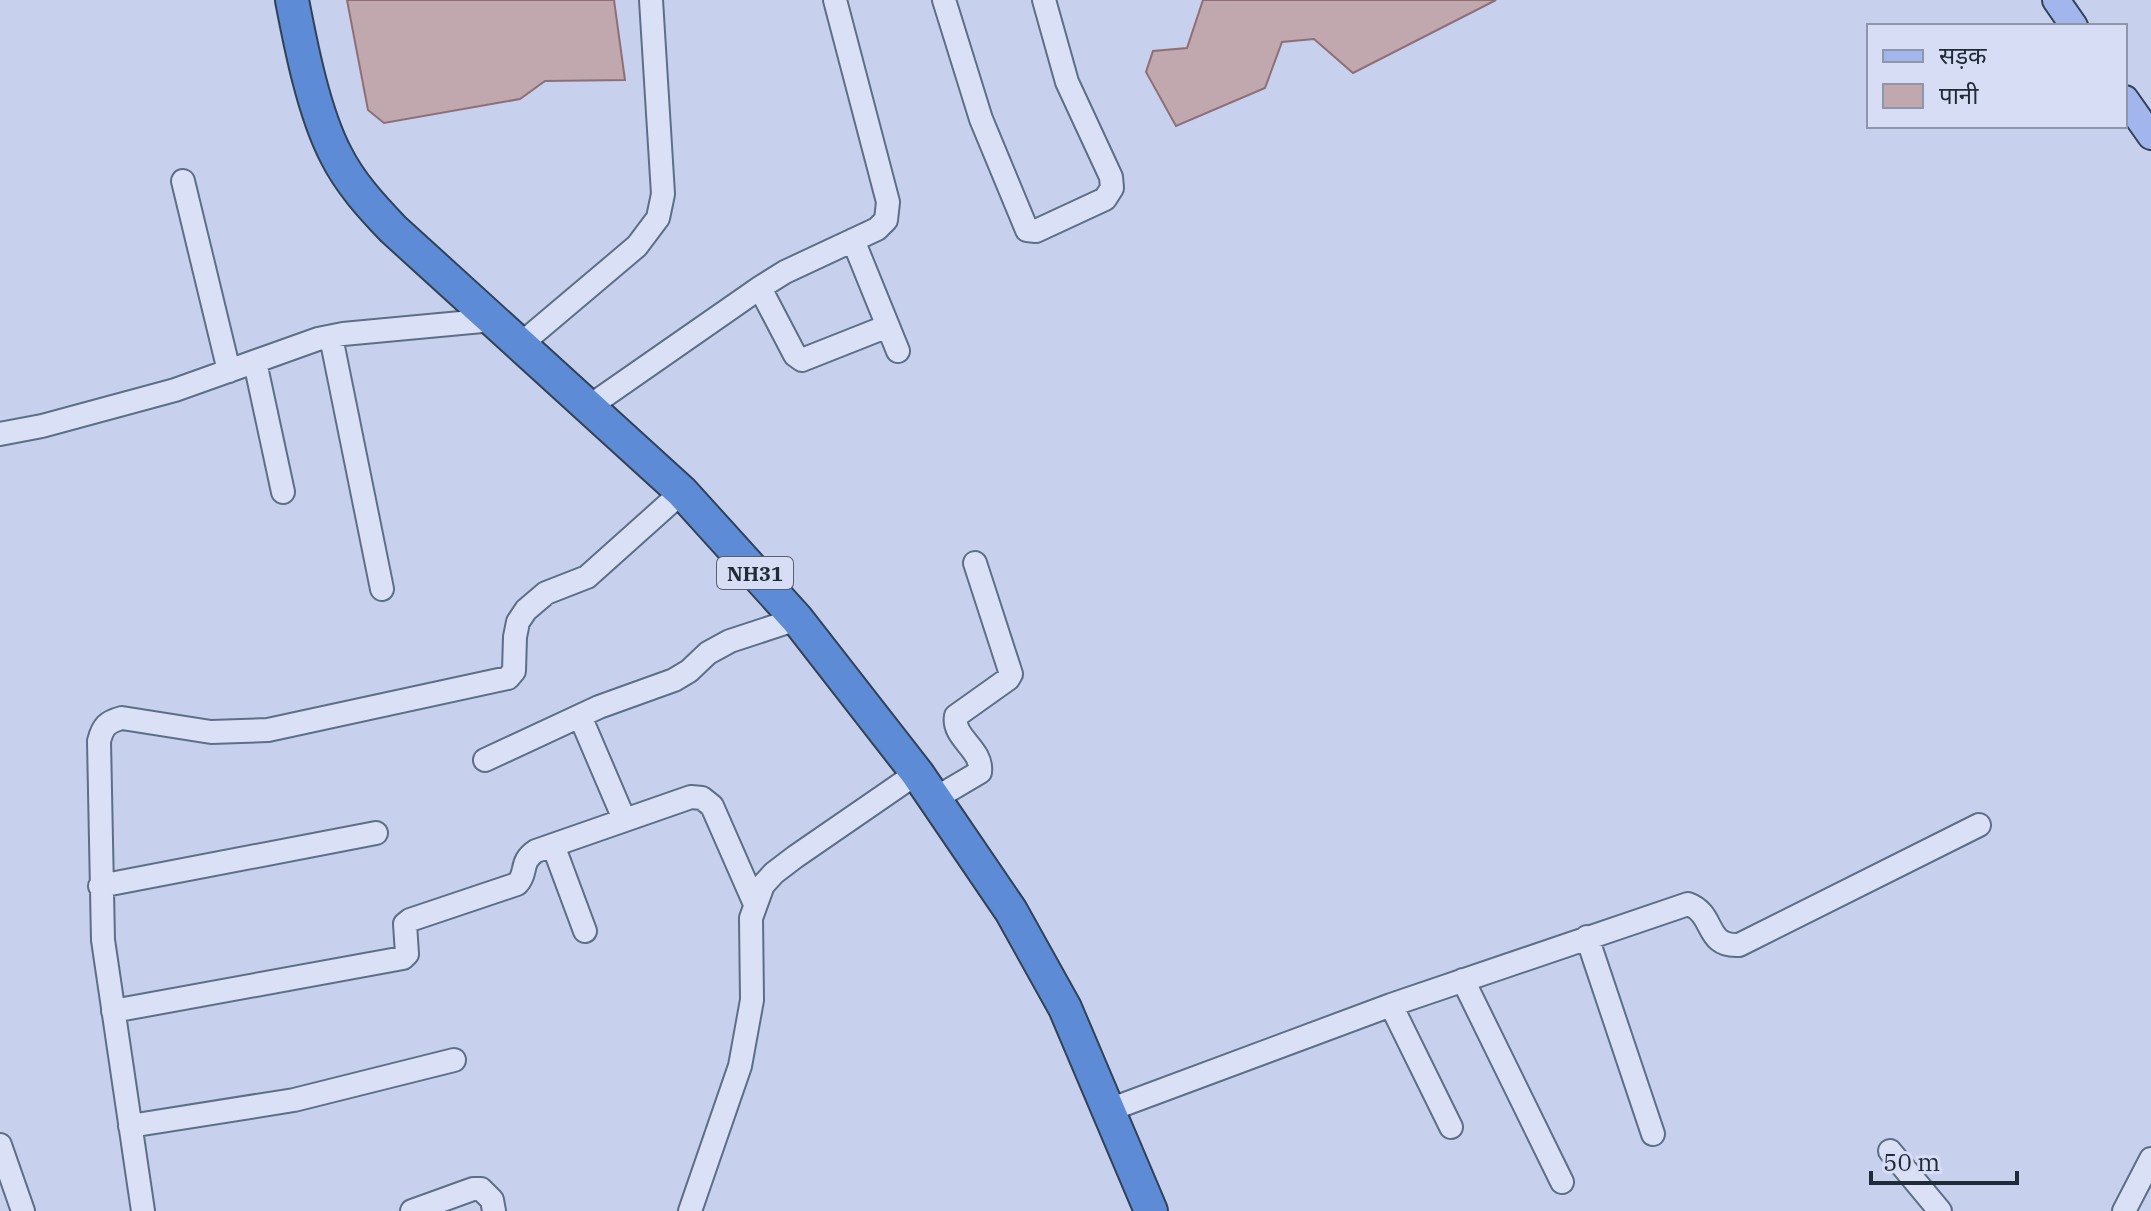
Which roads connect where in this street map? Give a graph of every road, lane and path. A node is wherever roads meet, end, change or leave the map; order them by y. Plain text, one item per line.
1 (292, 0) edge
2 (651, 0) edge
3 (835, 0) edge
4 (944, 0) edge
5 (1044, 0) edge
6 (2056, 0) edge
7 (2073, 24) edge
8 (2127, 102) edge
9 (2151, 136) edge
10 (183, 181) dead end
11 (853, 240) junction
12 (760, 288) junction
13 (493, 320) junction
14 (888, 326) junction
15 (331, 337) junction
16 (521, 344) junction
17 (898, 351) dead end
18 (255, 362) junction
19 (229, 371) junction
20 (590, 406) junction
21 (0, 434) edge
22 (283, 492) dead end
23 (682, 492) junction
24 (975, 563) dead end
25 (382, 589) dead end
26 (797, 619) junction
27 (580, 716) junction
28 (485, 760) dead end
29 (926, 786) junction
30 (624, 819) junction
31 (1979, 825) dead end
32 (376, 833) dead end
33 (553, 845) junction
34 (100, 886) junction
35 (755, 904) junction
36 (585, 931) dead end
37 (1587, 937) junction
38 (1463, 980) junction
39 (1391, 1005) junction
40 (113, 1011) junction
41 (454, 1060) dead end
42 (1109, 1110) junction
43 (130, 1126) junction
44 (1451, 1127) dead end
45 (1653, 1134) dead end
46 (0, 1145) edge
47 (1890, 1151) dead end
48 (2151, 1159) edge
49 (1562, 1182) dead end
50 (23, 1211) edge
51 (143, 1211) edge
52 (412, 1211) edge
53 (494, 1211) edge
54 (690, 1211) edge
55 (1151, 1211) edge
56 (1940, 1211) edge
57 (2124, 1211) edge

1 - 13 highway, NH31
2 - 16 street
3 - 11 street
4 - 5 street
6 - 7 main road
8 - 9 main road
10 - 19 street
11 - 12 street
11 - 14 street
12 - 14 street
12 - 20 street
13 - 15 street
13 - 16 highway, NH31
14 - 17 street
15 - 18 street
15 - 25 street
16 - 20 highway, NH31
18 - 19 street
18 - 22 street
19 - 21 street
20 - 23 highway, NH31
23 - 26 highway, NH31
23 - 34 street
24 - 29 street
26 - 27 street
26 - 29 highway, NH31
27 - 28 street
27 - 30 street
29 - 35 street
29 - 42 highway, NH31
30 - 33 street
30 - 35 street
31 - 37 street
32 - 34 street
33 - 36 street
33 - 40 street
34 - 40 street
35 - 54 street
37 - 38 street
37 - 45 street
38 - 39 street
38 - 49 street
39 - 42 street
39 - 44 street
40 - 43 street
41 - 43 street
42 - 55 highway, NH31
43 - 51 street
46 - 50 street
47 - 56 street
48 - 57 street
52 - 53 street

